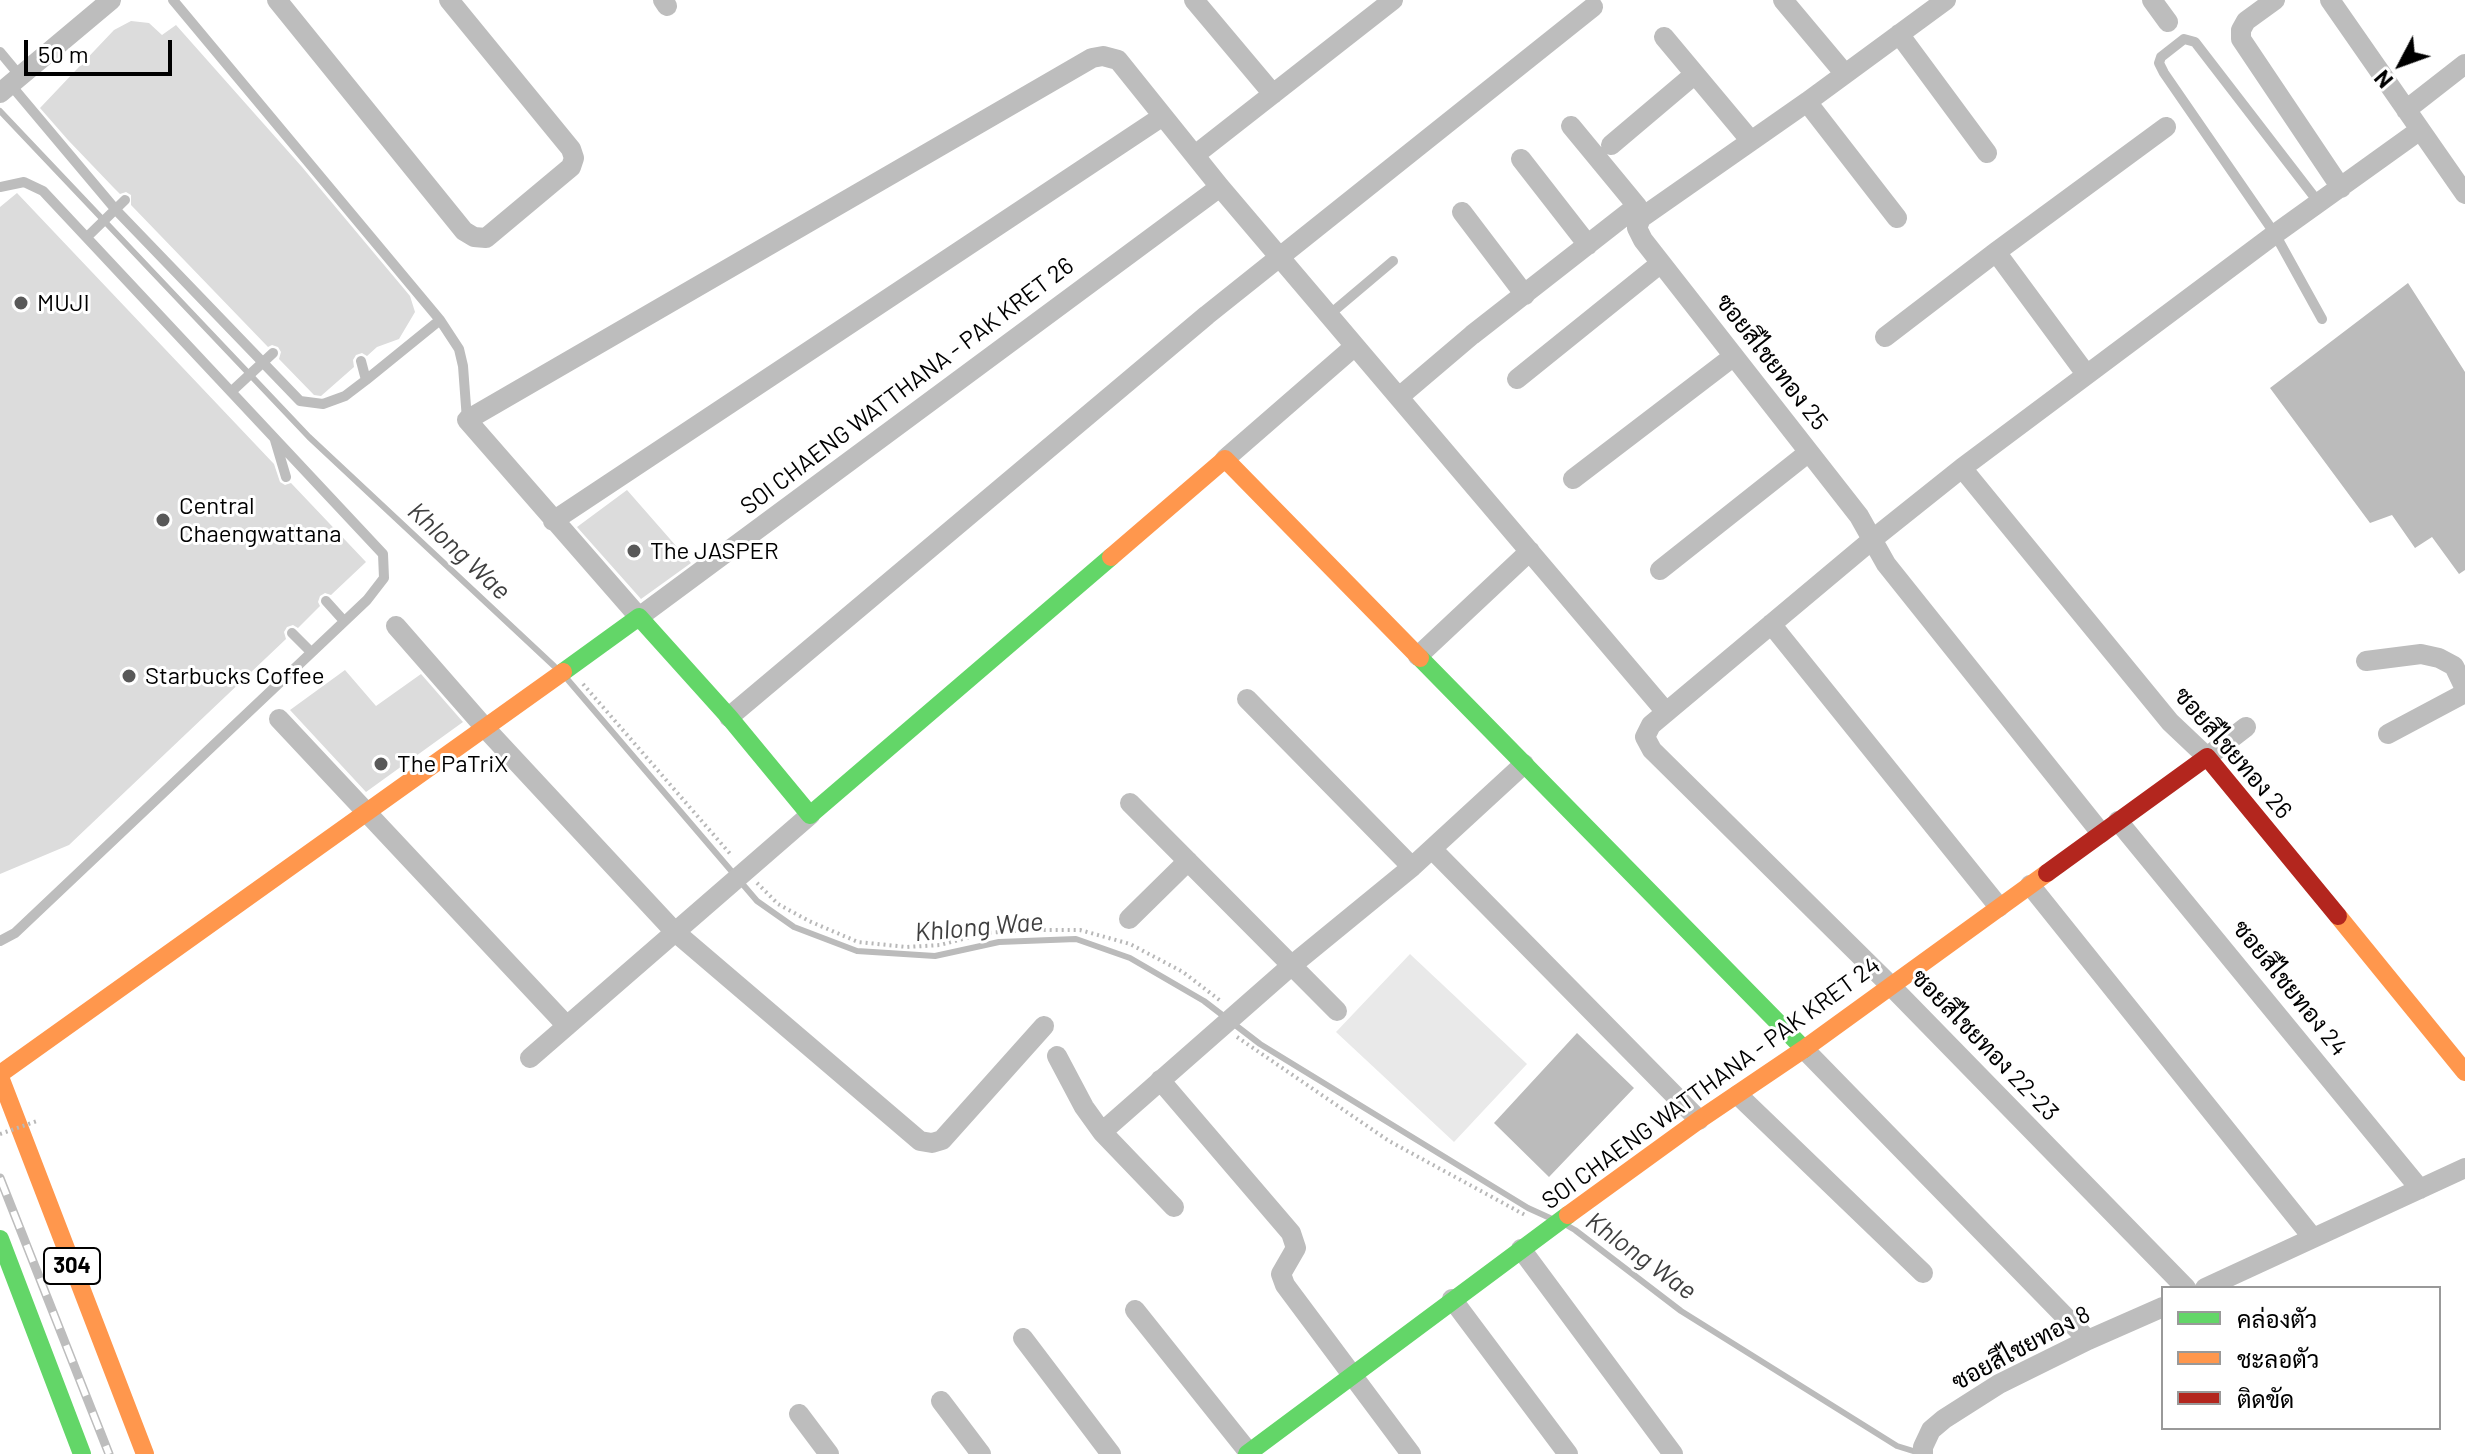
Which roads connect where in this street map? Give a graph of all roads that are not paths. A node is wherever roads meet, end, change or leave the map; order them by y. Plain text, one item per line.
1 (111, 0) edge
2 (173, 0) edge
3 (277, 0) edge
4 (449, 0) edge
5 (1194, 0) edge
6 (1393, 0) edge
7 (1783, 0) edge
8 (1945, 0) edge
9 (2152, 0) edge
10 (2275, 0) edge
11 (2330, 0) edge
12 (1593, 7) dead end
13 (2168, 22) dead end
14 (1899, 34) junction
15 (1664, 37) dead end
16 (0, 52) edge
17 (2465, 64) edge
18 (1695, 74) junction
19 (1845, 74) junction
20 (10, 84) edge
21 (1273, 94) junction
22 (1807, 102) junction
23 (2406, 110) junction
24 (1163, 116) junction
25 (1571, 126) dead end
26 (2166, 127) dead end
27 (2420, 130) junction
28 (1751, 141) junction
29 (1611, 145) dead end
30 (1987, 153) dead end
31 (1195, 155) junction
32 (1521, 159) dead end
33 (0, 187) edge
34 (1220, 187) junction
35 (2341, 188) junction
36 (2465, 194) edge
37 (125, 200) dead end
38 (2320, 204) junction
39 (113, 212) junction
40 (1462, 212) dead end
41 (1897, 218) dead end
42 (2275, 234) junction
43 (87, 237) junction
44 (1588, 245) junction
45 (1996, 252) junction
46 (1280, 258) junction
47 (1393, 261) dead end
48 (1661, 263) junction
49 (1525, 295) junction
50 (1329, 315) junction
51 (2322, 319) dead end
52 (440, 320) junction
53 (1885, 337) dead end
54 (1355, 346) junction
55 (273, 353) dead end
56 (1734, 356) junction
57 (361, 361) dead end
58 (260, 366) junction
59 (2086, 374) junction
60 (1517, 379) dead end
61 (366, 380) junction
62 (232, 391) junction
63 (1399, 397) junction
64 (467, 420) junction
65 (275, 438) junction
66 (1809, 452) junction
67 (1225, 459) junction
68 (1962, 468) junction
69 (286, 477) dead end
70 (1573, 479) dead end
71 (553, 521) junction
72 (1873, 539) junction
73 (1530, 551) junction
74 (1660, 570) dead end
75 (326, 601) dead end
76 (639, 617) junction
77 (344, 621) junction
78 (1771, 624) junction
79 (396, 626) dead end
80 (292, 633) dead end
81 (311, 652) junction
82 (1418, 656) junction
83 (2366, 661) dead end
84 (2465, 691) edge
85 (1247, 699) dead end
86 (1666, 712) junction
87 (729, 717) junction
88 (279, 719) dead end
89 (2246, 727) dead end
90 (486, 729) junction
91 (2388, 734) dead end
92 (2207, 757) junction
93 (1524, 764) junction
94 (1130, 803) dead end
95 (367, 814) junction
96 (810, 815) junction
97 (2118, 821) junction
98 (2101, 833) junction
99 (1432, 849) junction
100 (1188, 861) junction
101 (1412, 867) junction
102 (2030, 885) junction
103 (1999, 907) junction
104 (1129, 919) dead end
105 (674, 931) junction
106 (0, 941) edge
107 (1291, 966) junction
108 (1890, 985) junction
109 (1337, 1011) dead end
110 (567, 1026) junction
111 (1044, 1026) dead end
112 (1804, 1049) junction
113 (1057, 1056) dead end
114 (530, 1058) dead end
115 (2465, 1072) edge
116 (0, 1076) edge
117 (1160, 1080) junction
118 (1738, 1095) junction
119 (1699, 1120) junction
120 (1102, 1132) junction
121 (2465, 1168) edge
122 (2420, 1189) junction
123 (1174, 1207) dead end
124 (2313, 1238) junction
125 (0, 1239) edge
126 (1521, 1249) junction
127 (1923, 1273) dead end
128 (2184, 1286) edge
129 (2209, 1286) edge
130 (1452, 1299) junction
131 (2161, 1308) edge
132 (1135, 1310) dead end
133 (1023, 1338) dead end
134 (2088, 1340) junction
135 (1353, 1374) junction
136 (941, 1401) dead end
137 (799, 1414) dead end
138 (1923, 1450) edge
139 (82, 1454) edge
140 (145, 1454) edge
141 (829, 1454) edge
142 (981, 1454) edge
143 (1111, 1454) edge
144 (1248, 1454) edge
145 (1411, 1454) edge
146 (1568, 1454) edge
147 (1673, 1454) edge

1 - 20 street
2 - 52 lane
3 - 4 street
5 - 21 street
6 - 21 street
7 - 19 street
8 - 14 street, ซอยสีไชยทอง 25
9 - 13 street
10 - 35 street
11 - 23 street
12 - 46 street
14 - 19 street, ซอยสีไชยทอง 25
14 - 30 street
15 - 18 street
16 - 20 lane
17 - 23 street
18 - 28 street
18 - 29 street
19 - 22 street, ซอยสีไชยทอง 25
20 - 39 lane
21 - 31 street
22 - 28 street, ซอยสีไชยทอง 25
22 - 41 street
23 - 27 street
24 - 31 street
24 - 64 street
24 - 71 street
25 - 44 street
26 - 45 street
27 - 35 street
27 - 36 street
28 - 48 street, ซอยสีไชยทอง 25
31 - 34 street
32 - 44 street
33 - 43 lane
34 - 46 street
34 - 76 street, SOI CHAENG WATTHANA - PAK KRET 26
35 - 38 street
37 - 39 lane
38 - 42 street
38 - 42 lane
39 - 43 lane
39 - 58 lane
40 - 49 street
42 - 51 lane
42 - 59 street
43 - 62 lane
44 - 49 street
45 - 53 street
45 - 59 street
46 - 50 street
46 - 87 street
47 - 50 lane
48 - 56 street, ซอยสีไชยทอง 25
48 - 60 street
49 - 63 street
50 - 54 street
52 - 61 lane
52 - 64 lane
54 - 63 street
54 - 67 street
55 - 58 lane
56 - 66 street, ซอยสีไชยทอง 25
56 - 70 street
57 - 61 lane
58 - 61 lane
58 - 62 lane
59 - 68 street
62 - 65 lane
63 - 73 street
64 - 71 street
65 - 69 lane
65 - 77 lane
66 - 72 street, ซอยสีไชยทอง 25
66 - 74 street
67 - 82 street
67 - 96 street
68 - 72 street
68 - 92 street, ซอยสีไชยทอง 26
71 - 76 street
72 - 78 street
72 - 98 street, ซอยสีไชยทอง 25
73 - 82 street
73 - 86 street
75 - 77 lane
76 - 87 street
76 - 90 street, SOI CHAENG WATTHANA - PAK KRET 26
77 - 81 lane
78 - 86 street
78 - 103 street
79 - 90 street
80 - 81 lane
81 - 106 lane
82 - 93 street
83 - 84 street
84 - 91 street
85 - 101 street
86 - 108 street, ซอยสีไชยทอง 22-23
87 - 96 street
88 - 95 street
89 - 92 street
90 - 95 street, SOI CHAENG WATTHANA - PAK KRET 26
90 - 105 street
92 - 97 street, SOI CHAENG WATTHANA - PAK KRET 24
92 - 115 street, ซอยสีไชยทอง 26
93 - 99 street
93 - 112 street
94 - 100 street
95 - 110 street
95 - 116 street, SOI CHAENG WATTHANA - PAK KRET 26
96 - 105 street
97 - 98 street, SOI CHAENG WATTHANA - PAK KRET 24
97 - 122 street, ซอยสีไชยทอง 24
98 - 102 street, SOI CHAENG WATTHANA - PAK KRET 24
99 - 101 street
99 - 119 street
100 - 104 street
100 - 107 street
101 - 107 street
102 - 103 street, SOI CHAENG WATTHANA - PAK KRET 24
102 - 124 street
103 - 108 street, SOI CHAENG WATTHANA - PAK KRET 24
105 - 110 street
105 - 111 street
107 - 109 street
107 - 117 street
108 - 112 street, SOI CHAENG WATTHANA - PAK KRET 24
108 - 128 street, ซอยสีไชยทอง 22-23
110 - 114 street
112 - 118 street, SOI CHAENG WATTHANA - PAK KRET 24
112 - 134 street
113 - 120 street
116 - 140 street, 304
117 - 120 street
117 - 135 street
118 - 119 street, SOI CHAENG WATTHANA - PAK KRET 24
118 - 127 street
119 - 126 street, SOI CHAENG WATTHANA - PAK KRET 24
120 - 123 street
121 - 122 street
122 - 124 street
124 - 129 street
125 - 139 street, 304
126 - 130 street, SOI CHAENG WATTHANA - PAK KRET 24
126 - 147 street
130 - 135 street, SOI CHAENG WATTHANA - PAK KRET 24
130 - 146 street
131 - 134 street, ซอยสีไชยทอง 8
132 - 144 street
133 - 143 street
134 - 138 street, ซอยสีไชยทอง 8
135 - 144 street, SOI CHAENG WATTHANA - PAK KRET 24
135 - 145 street
136 - 142 street
137 - 141 street

